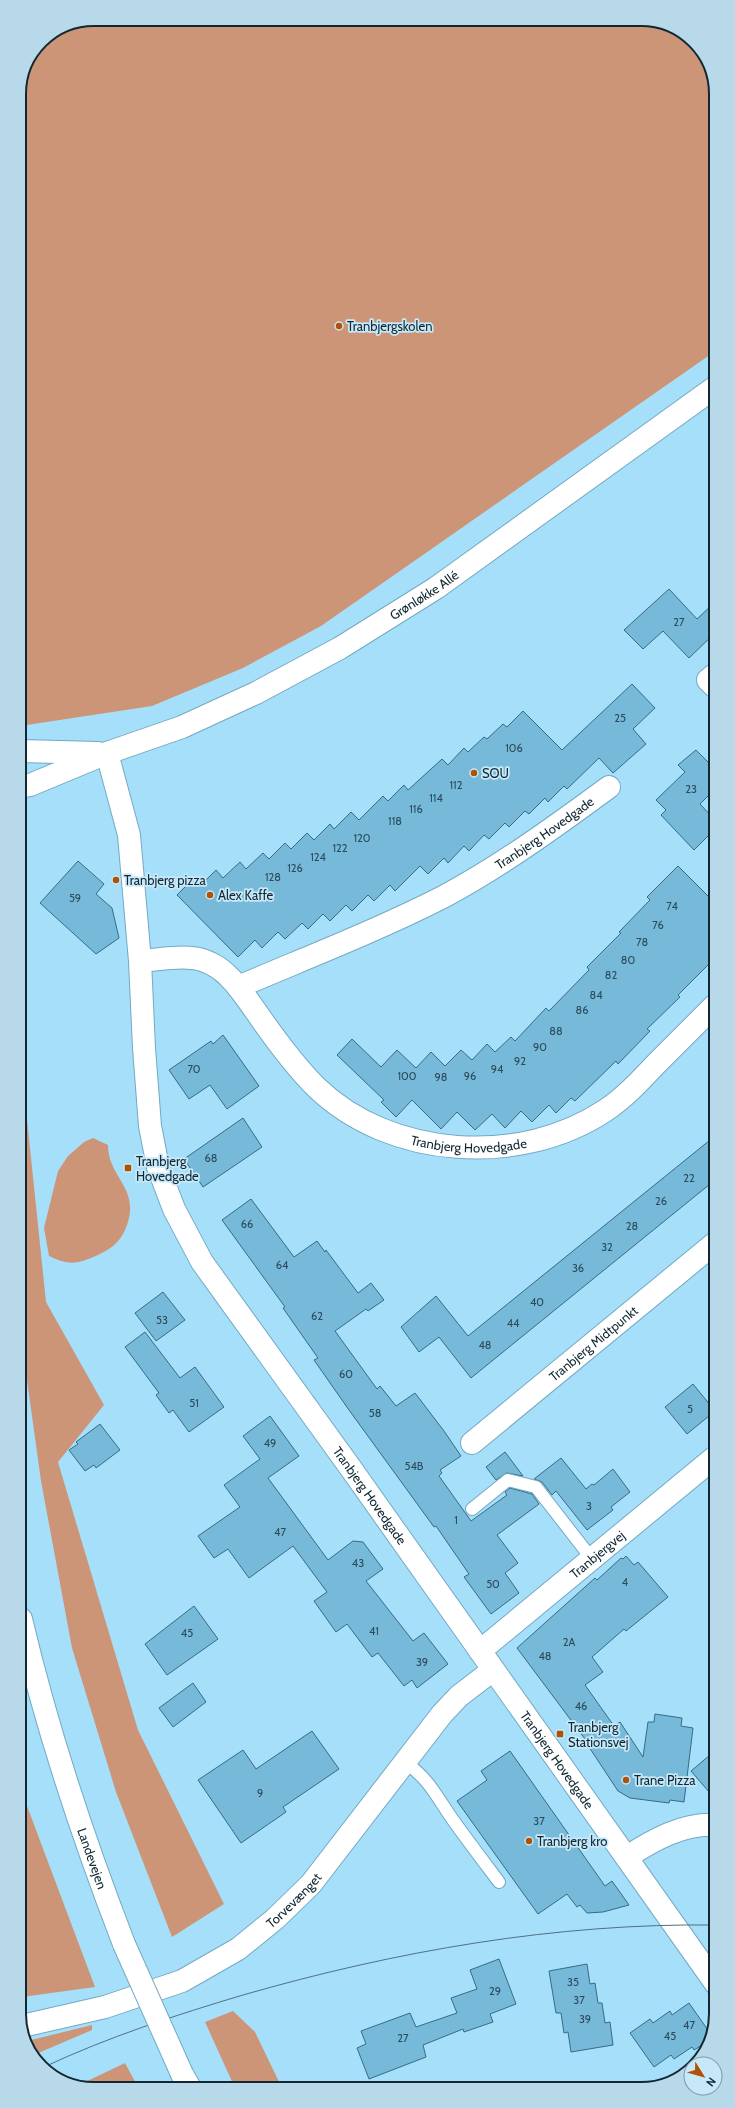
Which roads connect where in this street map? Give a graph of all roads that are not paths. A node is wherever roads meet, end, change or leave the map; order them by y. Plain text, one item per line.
1 (709, 392) edge
2 (26, 751) edge
3 (107, 753) junction
4 (26, 786) edge
5 (609, 787) dead end
6 (140, 961) junction
7 (238, 987) junction
8 (709, 1012) edge
9 (709, 1248) edge
10 (472, 1443) dead end
11 (709, 1462) edge
12 (472, 1509) dead end
13 (592, 1559) junction
14 (26, 1641) edge
15 (480, 1651) junction
16 (493, 1670) junction
17 (405, 1762) junction
18 (709, 1824) edge
19 (627, 1857) junction
20 (499, 1882) dead end
21 (709, 1974) edge
22 (27, 2025) edge
23 (186, 2081) edge

1 - 3 street, Grønløkke Allé
2 - 3 street, Grønløkke Allé
3 - 4 street, Grønløkke Allé
3 - 6 street, Tranbjerg Hovedgade
5 - 7 street, Tranbjerg Hovedgade
6 - 7 street, Tranbjerg Hovedgade
6 - 15 street, Tranbjerg Hovedgade
7 - 8 street, Tranbjerg Hovedgade
9 - 10 street, Tranbjerg Midtpunkt
11 - 13 street, Tranbjergvej
12 - 13 lane
13 - 15 street, Tranbjergvej
14 - 23 street, Landevejen, bridge
15 - 16 street, Tranbjerg Hovedgade
16 - 17 street, Torvevænget
16 - 19 street, Tranbjerg Hovedgade
17 - 20 lane
17 - 22 street, Torvevænget
18 - 19 street
19 - 21 street, Tranbjerg Hovedgade

